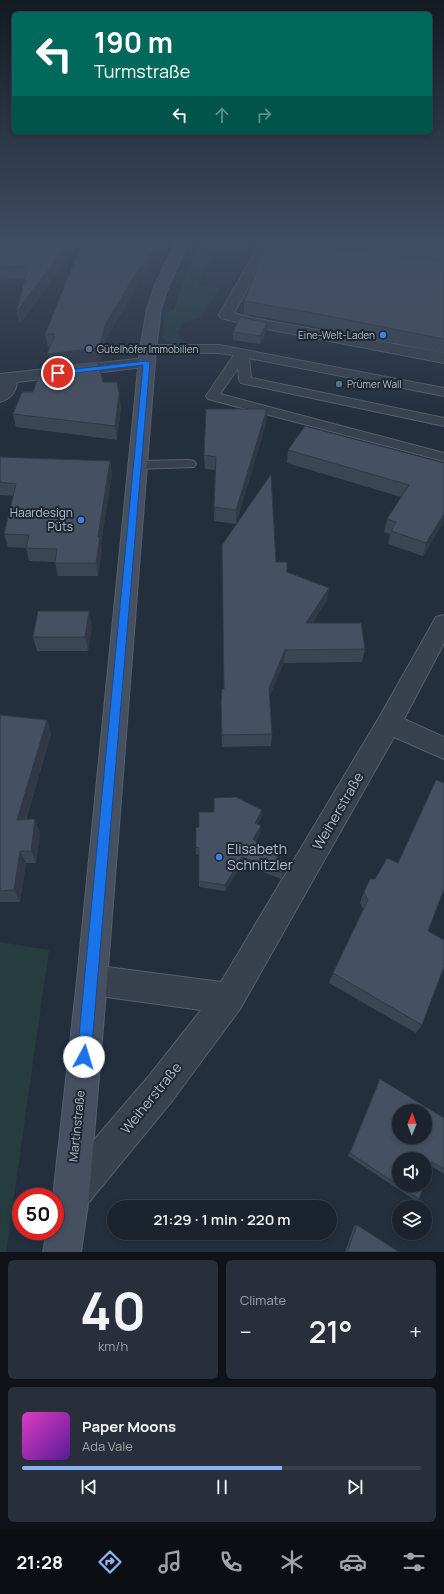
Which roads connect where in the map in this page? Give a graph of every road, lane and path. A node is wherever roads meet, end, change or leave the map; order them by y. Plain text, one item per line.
1 (158, 298) edge
2 (236, 298) edge
3 (242, 353) junction
4 (147, 356) junction
5 (444, 358) edge
6 (5, 379) edge
7 (444, 392) edge
8 (0, 397) edge
9 (444, 422) edge
10 (444, 456) edge
11 (189, 464) dead end
12 (137, 465) junction
13 (444, 623) edge
14 (389, 723) junction
15 (444, 748) edge
16 (92, 980) junction
17 (229, 998) junction
18 (71, 1196) junction
19 (62, 1252) edge

1 - 4 main road, Martinstraße
2 - 5 street
3 - 4 lane
3 - 7 lane
3 - 9 lane
3 - 10 lane
4 - 6 street
4 - 12 main road, Martinstraße
6 - 8 street
11 - 12 lane
12 - 16 main road, Martinstraße
13 - 14 street, Weiherstraße
14 - 15 street
14 - 17 street, Weiherstraße
16 - 17 street
16 - 18 main road, Martinstraße
17 - 18 street, Weiherstraße
18 - 19 main road, Martinstraße

